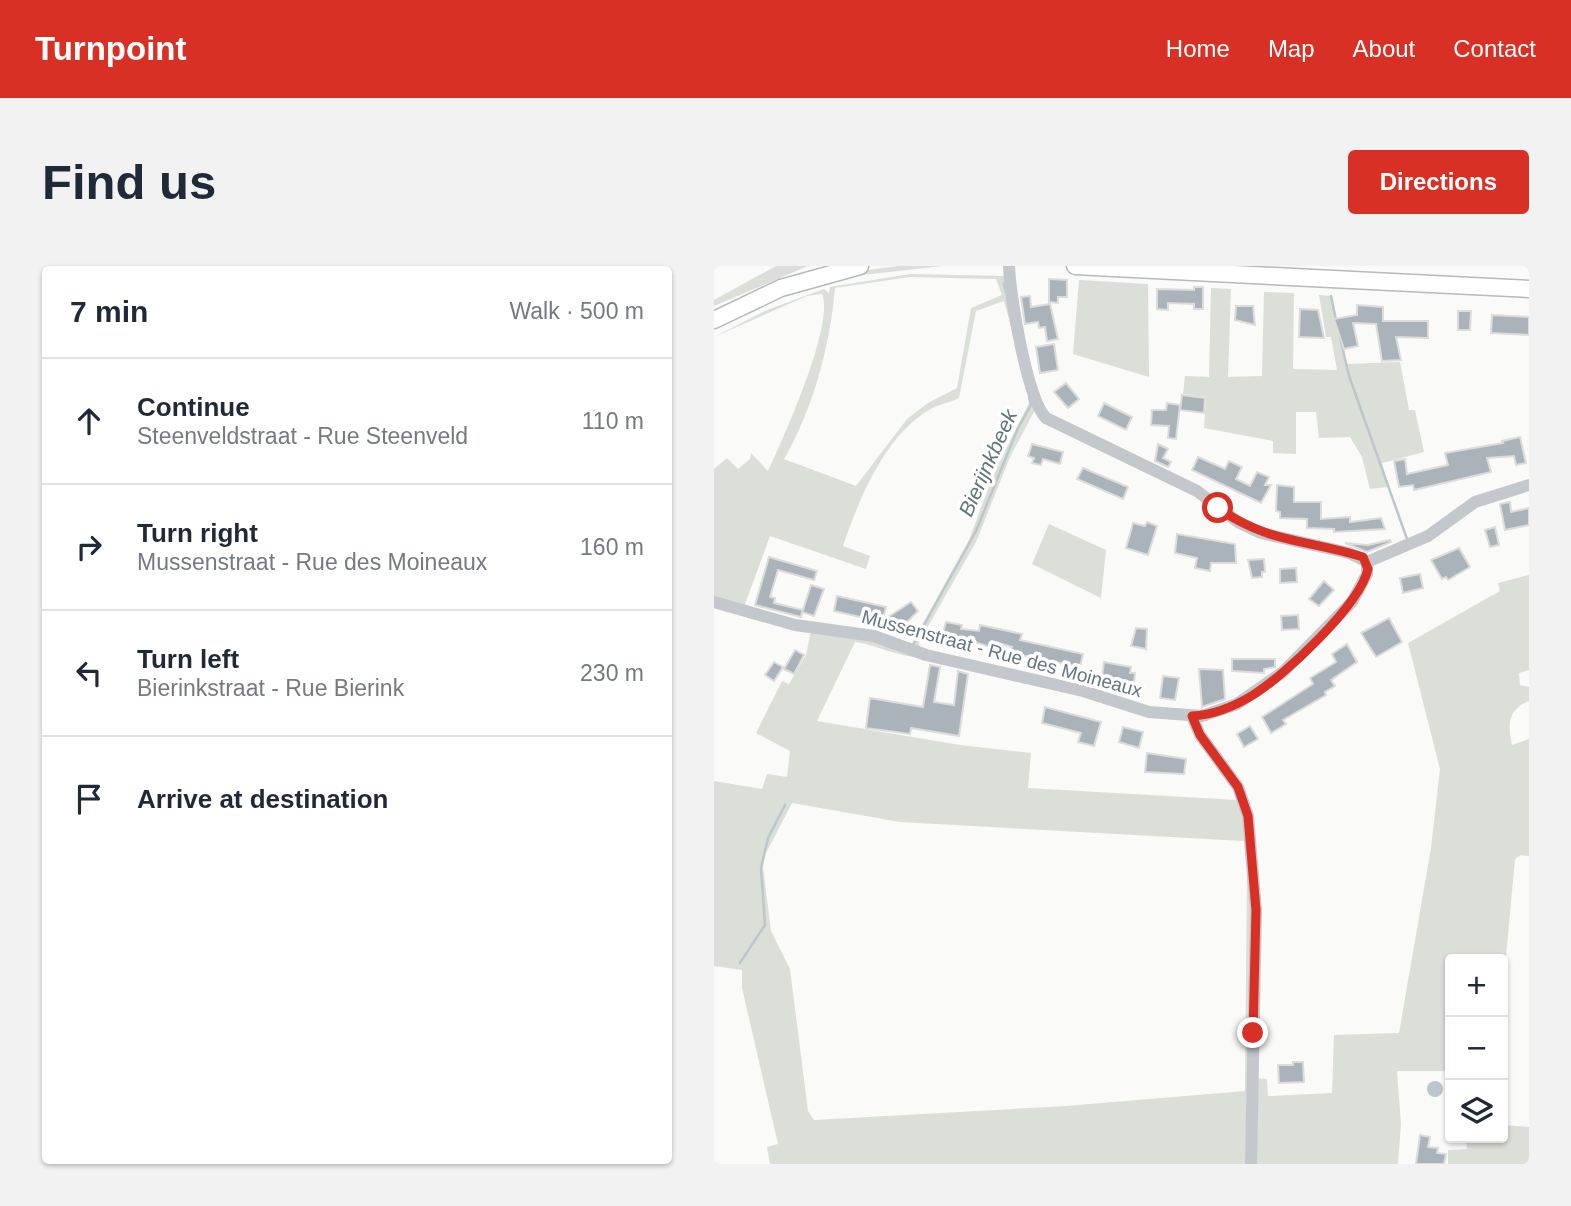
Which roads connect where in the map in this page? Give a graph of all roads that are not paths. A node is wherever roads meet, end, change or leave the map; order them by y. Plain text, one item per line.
1 (860, 266) edge
2 (1009, 266) edge
3 (1075, 266) edge
4 (1529, 289) edge
5 (714, 320) edge
6 (1529, 485) edge
7 (1367, 562) junction
8 (714, 602) edge
9 (1192, 716) junction
10 (1251, 1164) edge

1 - 5 main road
2 - 7 street
3 - 4 main road
6 - 7 street
7 - 9 street, Mussenstraat - Rue des Moineaux
8 - 9 street, Mussenstraat - Rue des Moineaux
9 - 10 street

